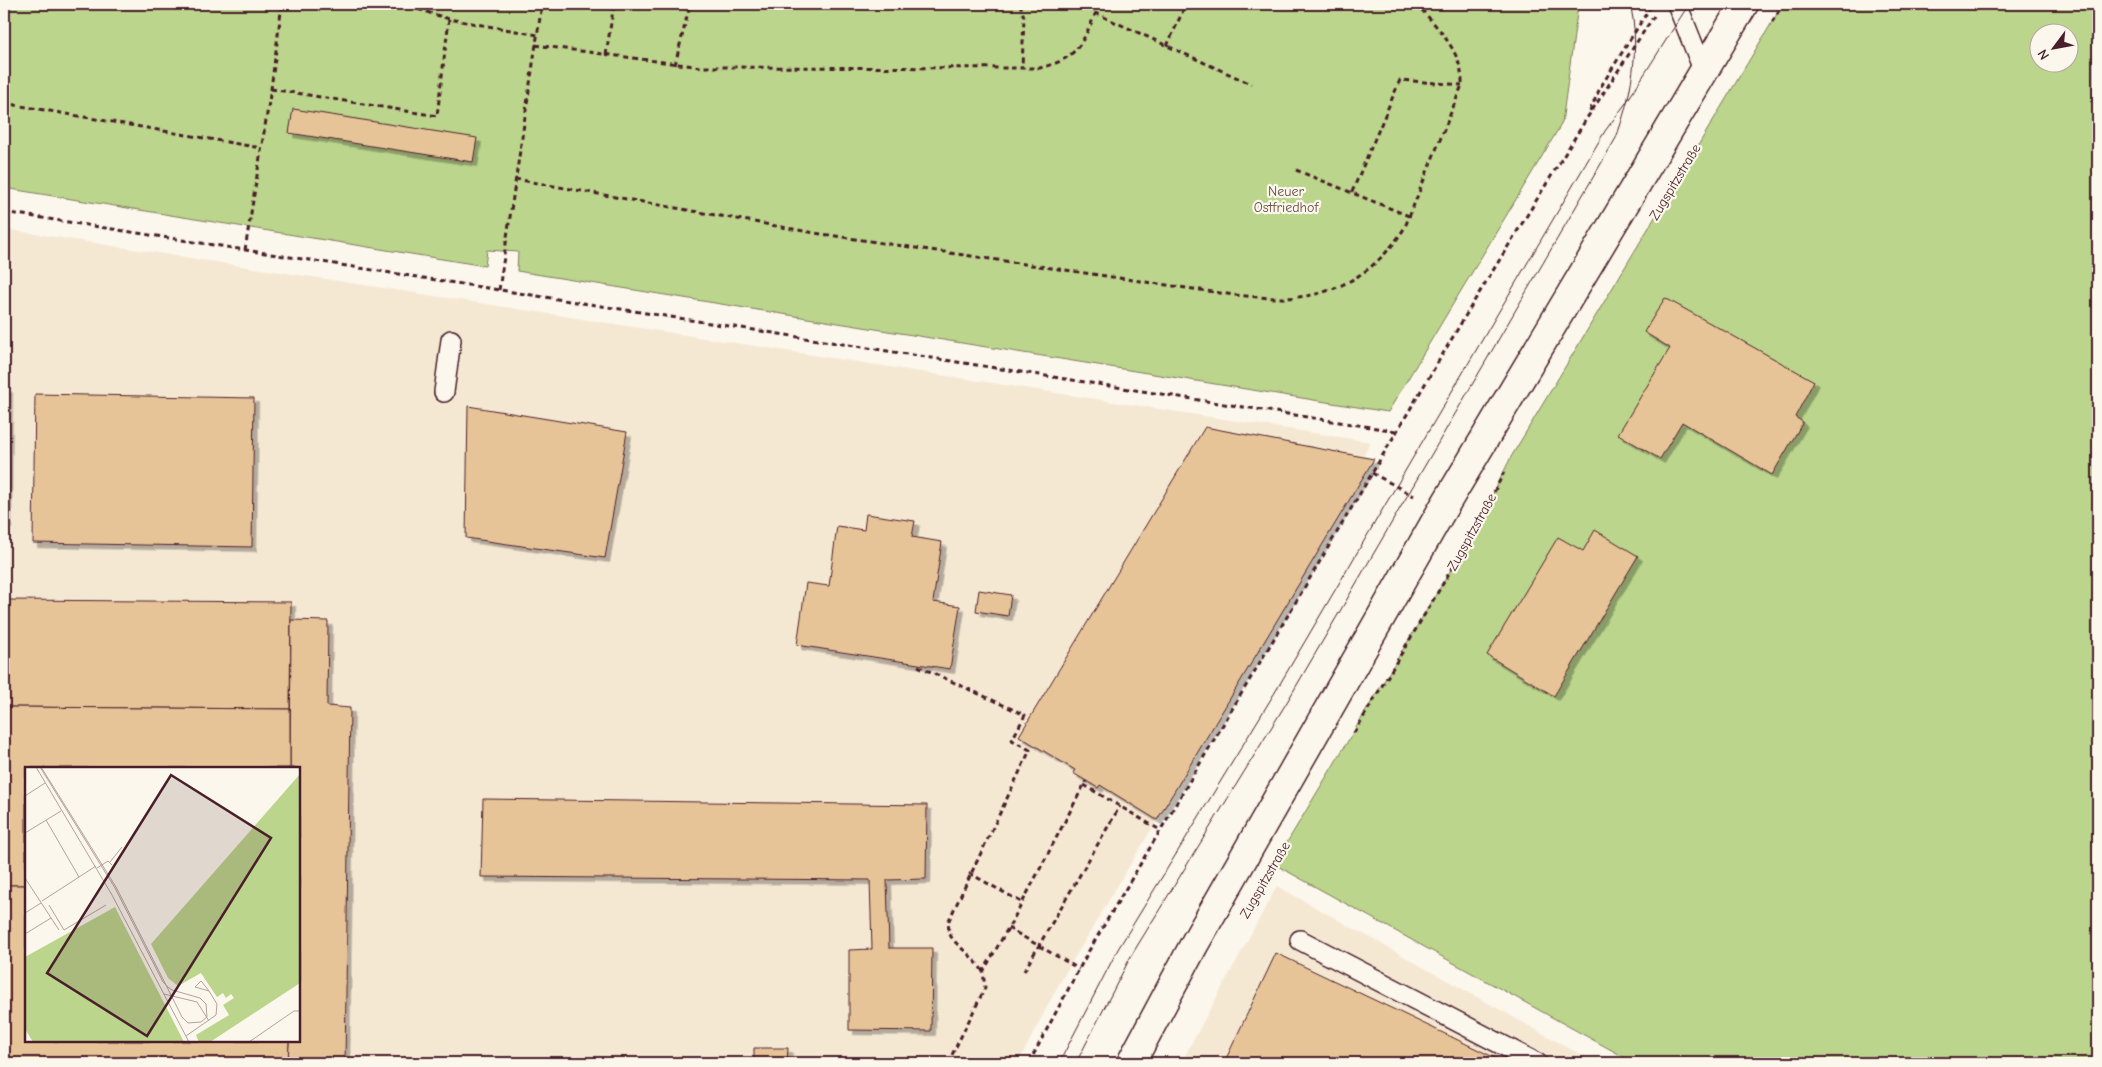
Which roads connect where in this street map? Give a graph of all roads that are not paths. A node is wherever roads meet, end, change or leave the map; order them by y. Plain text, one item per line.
1 (1677, 4) edge
2 (1744, 4) edge
3 (1704, 72) junction
4 (451, 340) dead end
5 (444, 392) dead end
6 (1300, 940) dead end
7 (1131, 1063) edge
8 (1537, 1063) edge

1 - 3 lane
2 - 3 street
3 - 7 street
4 - 5 lane
6 - 8 lane

